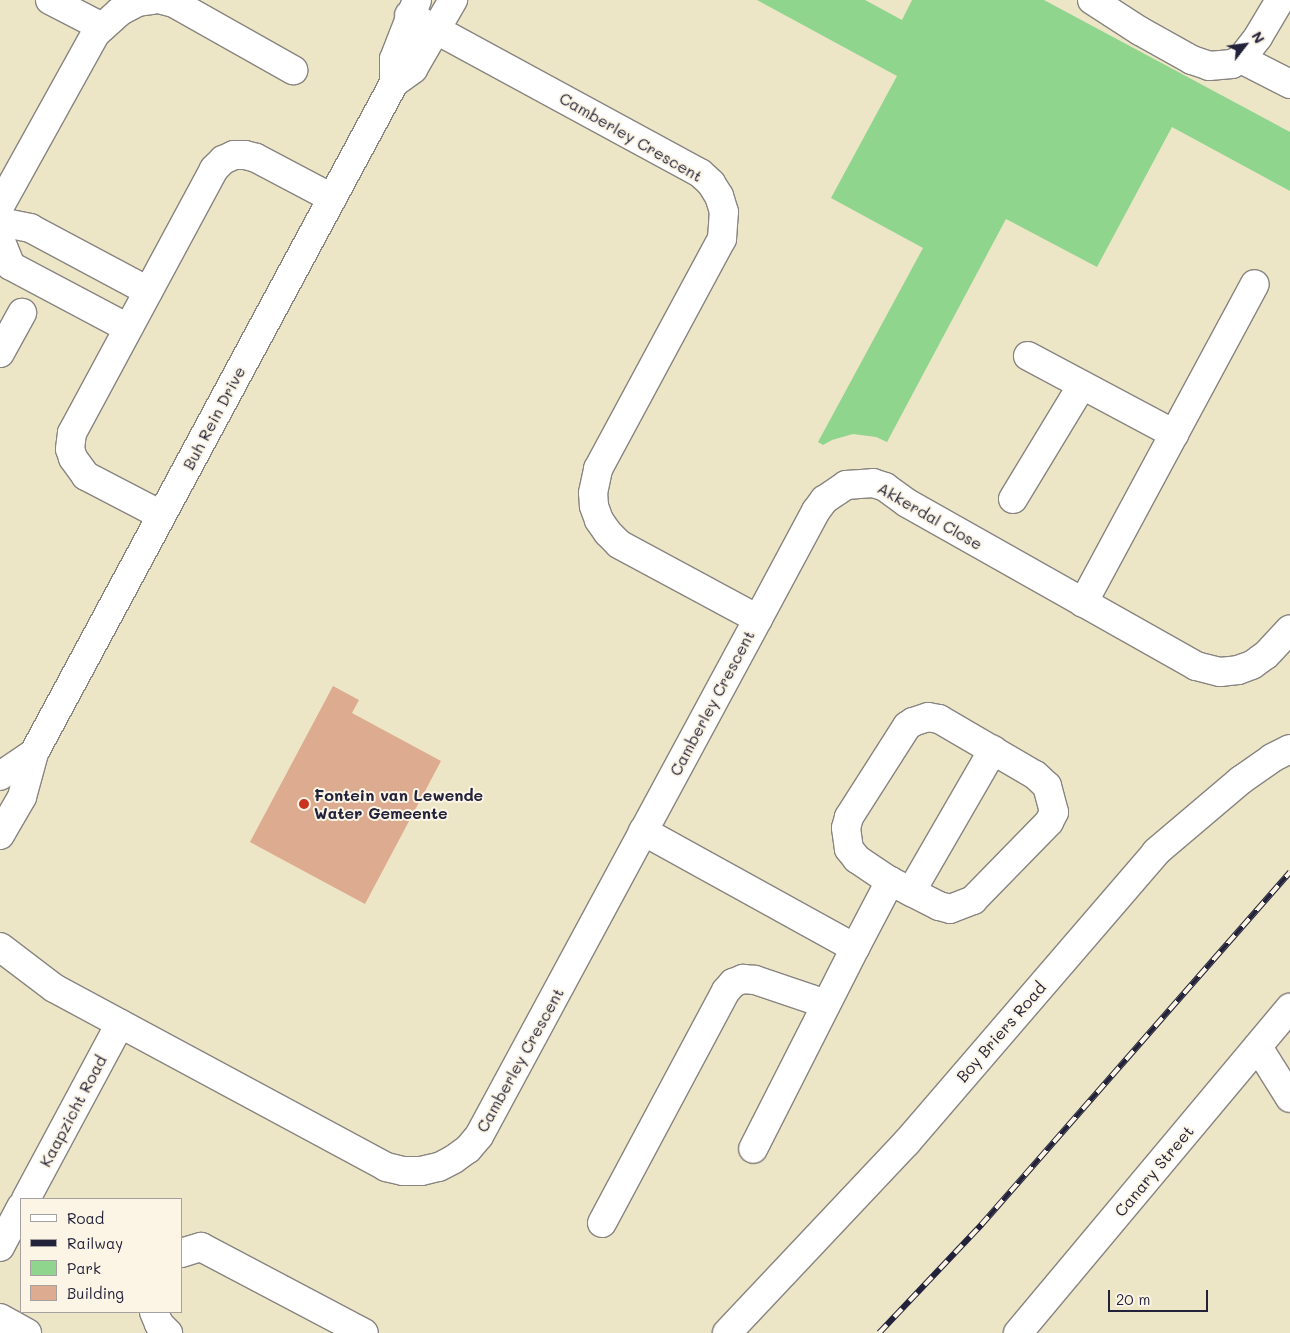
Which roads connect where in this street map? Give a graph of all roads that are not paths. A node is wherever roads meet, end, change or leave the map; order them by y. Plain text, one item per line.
1 (50, 0) edge
2 (153, 0) edge
3 (162, 0) edge
4 (453, 0) edge
5 (1092, 0) edge
6 (1280, 0) edge
7 (413, 7) edge
8 (102, 26) junction
9 (436, 29) junction
10 (1242, 59) junction
11 (293, 70) dead end
12 (394, 82) junction
13 (1290, 84) edge
14 (332, 198) junction
15 (0, 206) edge
16 (0, 222) edge
17 (0, 238) edge
18 (1255, 284) dead end
19 (148, 291) junction
20 (22, 313) dead end
21 (128, 328) junction
22 (0, 353) edge
23 (1028, 356) dead end
24 (1082, 385) junction
25 (1174, 434) junction
26 (1013, 499) dead end
27 (162, 516) junction
28 (1083, 603) junction
29 (758, 619) junction
30 (1290, 629) edge
31 (1290, 749) edge
32 (993, 750) junction
33 (34, 754) junction
34 (0, 776) edge
35 (644, 831) junction
36 (0, 835) edge
37 (900, 886) junction
38 (0, 947) edge
39 (855, 948) junction
40 (0, 969) edge
41 (54, 988) junction
42 (826, 1004) junction
43 (1290, 1008) edge
44 (120, 1024) junction
45 (1258, 1048) junction
46 (1290, 1098) edge
47 (753, 1148) dead end
48 (27, 1198) edge
49 (20, 1210) edge
50 (602, 1223) dead end
51 (0, 1247) edge
52 (182, 1253) edge
53 (154, 1313) edge
54 (0, 1318) edge
55 (27, 1333) edge
56 (168, 1333) edge
57 (364, 1333) edge
58 (727, 1333) edge
59 (1018, 1333) edge

1 - 8 street
2 - 8 street
3 - 11 street
4 - 9 street, Buh Rein Drive
5 - 10 street
6 - 10 street
7 - 9 street, Camberley Crescent
7 - 12 street, Buh Rein Drive
8 - 15 street
9 - 12 street, Buh Rein Drive
9 - 29 street, Camberley Crescent
10 - 13 street
12 - 14 street, Buh Rein Drive
14 - 19 street
14 - 27 street, Buh Rein Drive
16 - 19 street
17 - 21 street
18 - 25 street
19 - 21 street
20 - 22 street
21 - 27 street
23 - 24 street
24 - 25 street
24 - 26 street
25 - 28 street
27 - 33 street, Buh Rein Drive
28 - 29 street, Akkerdal Close
28 - 30 street, Akkerdal Close
29 - 35 street, Camberley Crescent
31 - 58 street, Boy Briers Road
32 - 37 street
32 - 37 street
32 - 37 street
33 - 34 street, Buh Rein Drive
33 - 36 street, Buh Rein Drive
35 - 39 street
35 - 44 street, Camberley Crescent
37 - 39 street
38 - 41 street, Camberley Crescent
39 - 42 street
40 - 41 street, Camberley Crescent
41 - 44 street, Camberley Crescent
42 - 47 street
42 - 50 street
43 - 45 street, Canary Street
44 - 48 street, Kaapzicht Road
45 - 46 street
45 - 59 street, Canary Street
49 - 51 street
52 - 57 street
53 - 56 street
54 - 55 street

